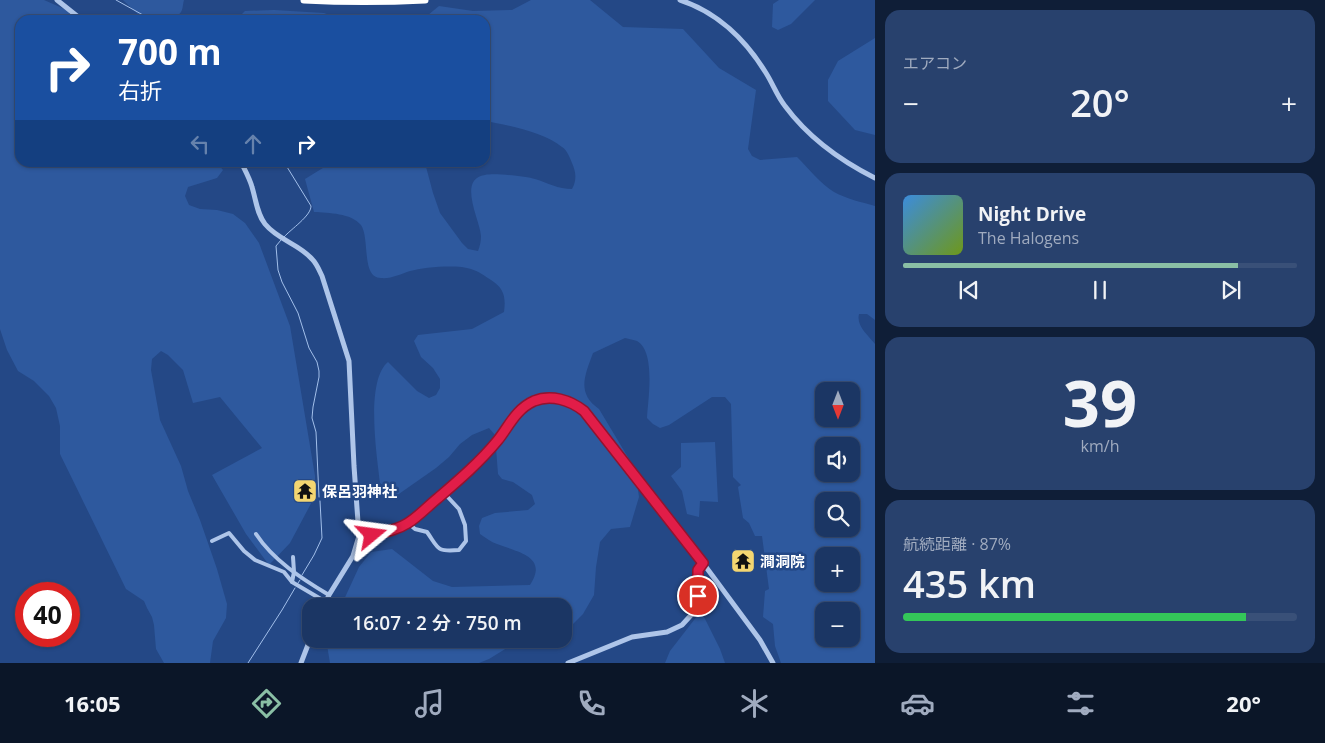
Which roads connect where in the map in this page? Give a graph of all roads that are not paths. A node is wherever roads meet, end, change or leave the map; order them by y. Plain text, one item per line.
1 (57, 0) edge
2 (304, 0) edge
3 (425, 0) edge
4 (680, 0) edge
5 (76, 15) edge
6 (243, 167) edge
7 (875, 178) edge
8 (444, 493) junction
9 (408, 523) junction
10 (256, 534) dead end
11 (358, 536) junction
12 (212, 541) dead end
13 (294, 557) dead end
14 (703, 563) junction
15 (294, 572) junction
16 (292, 582) junction
17 (329, 596) joint
18 (316, 598) edge
19 (307, 648) edge
20 (301, 663) edge
21 (568, 663) edge
22 (773, 663) edge

1 - 5 street
2 - 3 highway
4 - 7 street
6 - 11 street
8 - 9 street
8 - 9 street
8 - 14 street
9 - 11 street
10 - 15 street
11 - 17 street
12 - 16 street
13 - 15 street
14 - 21 street
14 - 22 street
15 - 16 street
15 - 17 street
16 - 18 street
19 - 20 street

